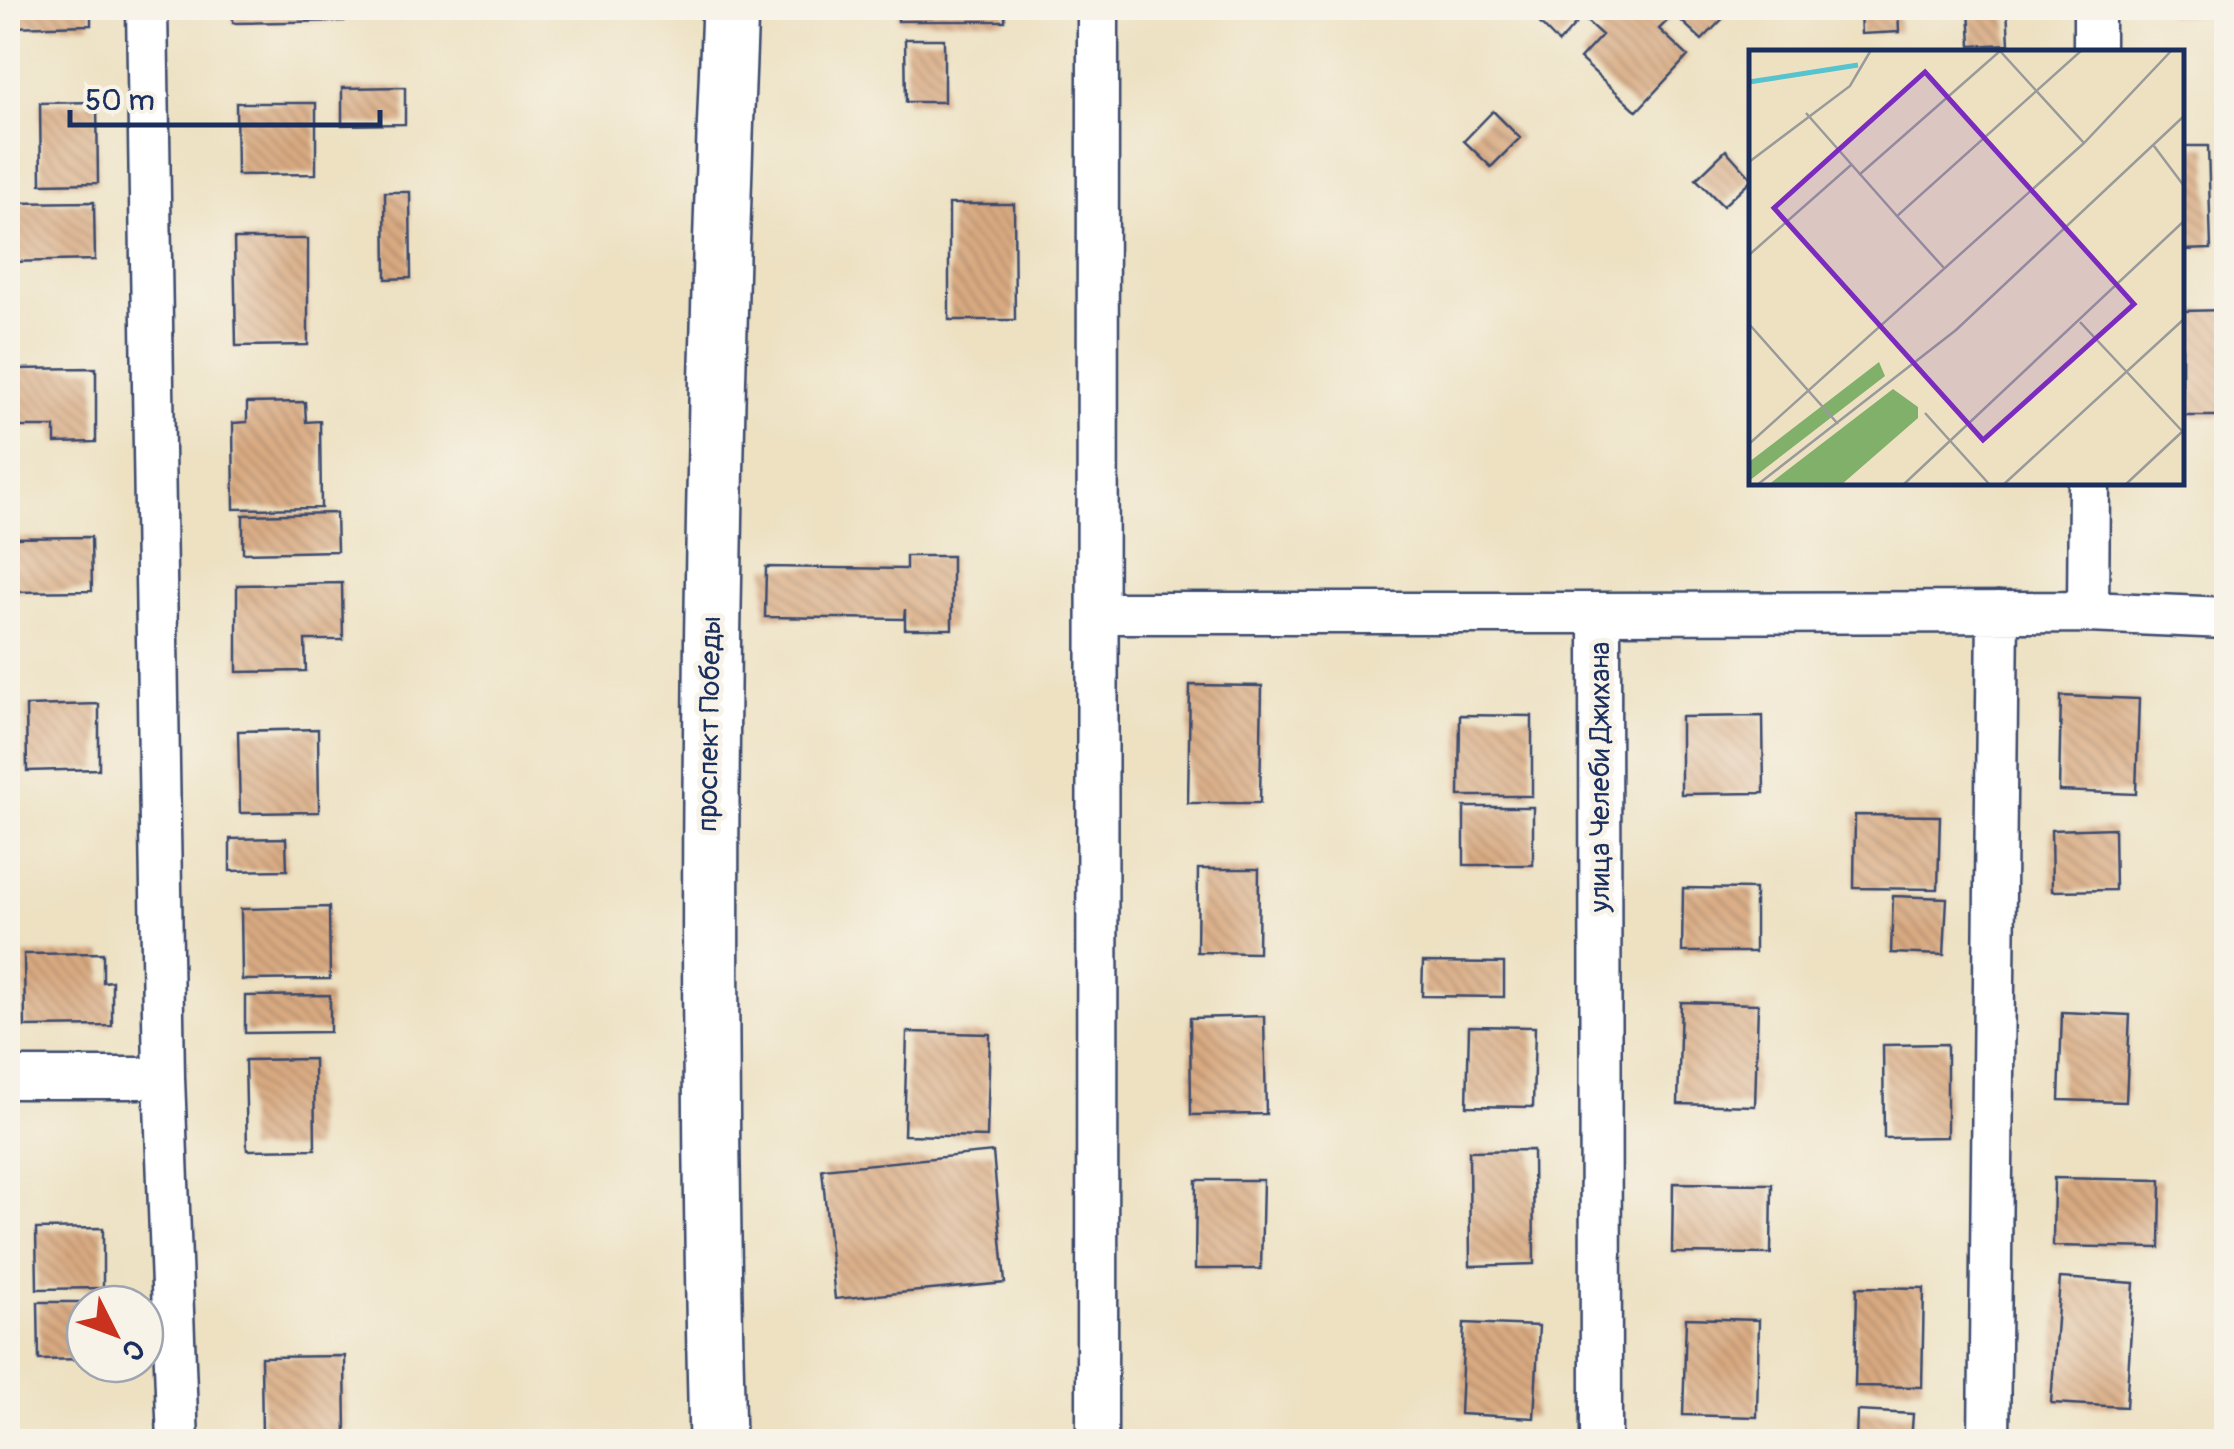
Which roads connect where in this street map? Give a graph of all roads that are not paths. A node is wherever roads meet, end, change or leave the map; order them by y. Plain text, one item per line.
1 (146, 8) edge
2 (730, 8) edge
3 (1098, 8) edge
4 (2094, 8) edge
5 (2094, 50) edge
6 (2089, 485) edge
7 (1998, 612) junction
8 (2088, 612) junction
9 (1098, 613) junction
10 (1600, 613) junction
11 (2226, 618) edge
12 (8, 1078) edge
13 (164, 1078) junction
14 (178, 1442) edge
15 (717, 1442) edge
16 (1096, 1442) edge
17 (1602, 1442) edge
18 (1989, 1442) edge

1 - 13 street
2 - 15 main road, проспект Победы
3 - 9 street
4 - 5 street
6 - 8 street
7 - 8 street
7 - 10 street
7 - 18 street
8 - 11 street
9 - 10 street, улица Челеби Джихана
9 - 16 street
10 - 17 street, улица Челеби Джихана
12 - 13 street
13 - 14 street

